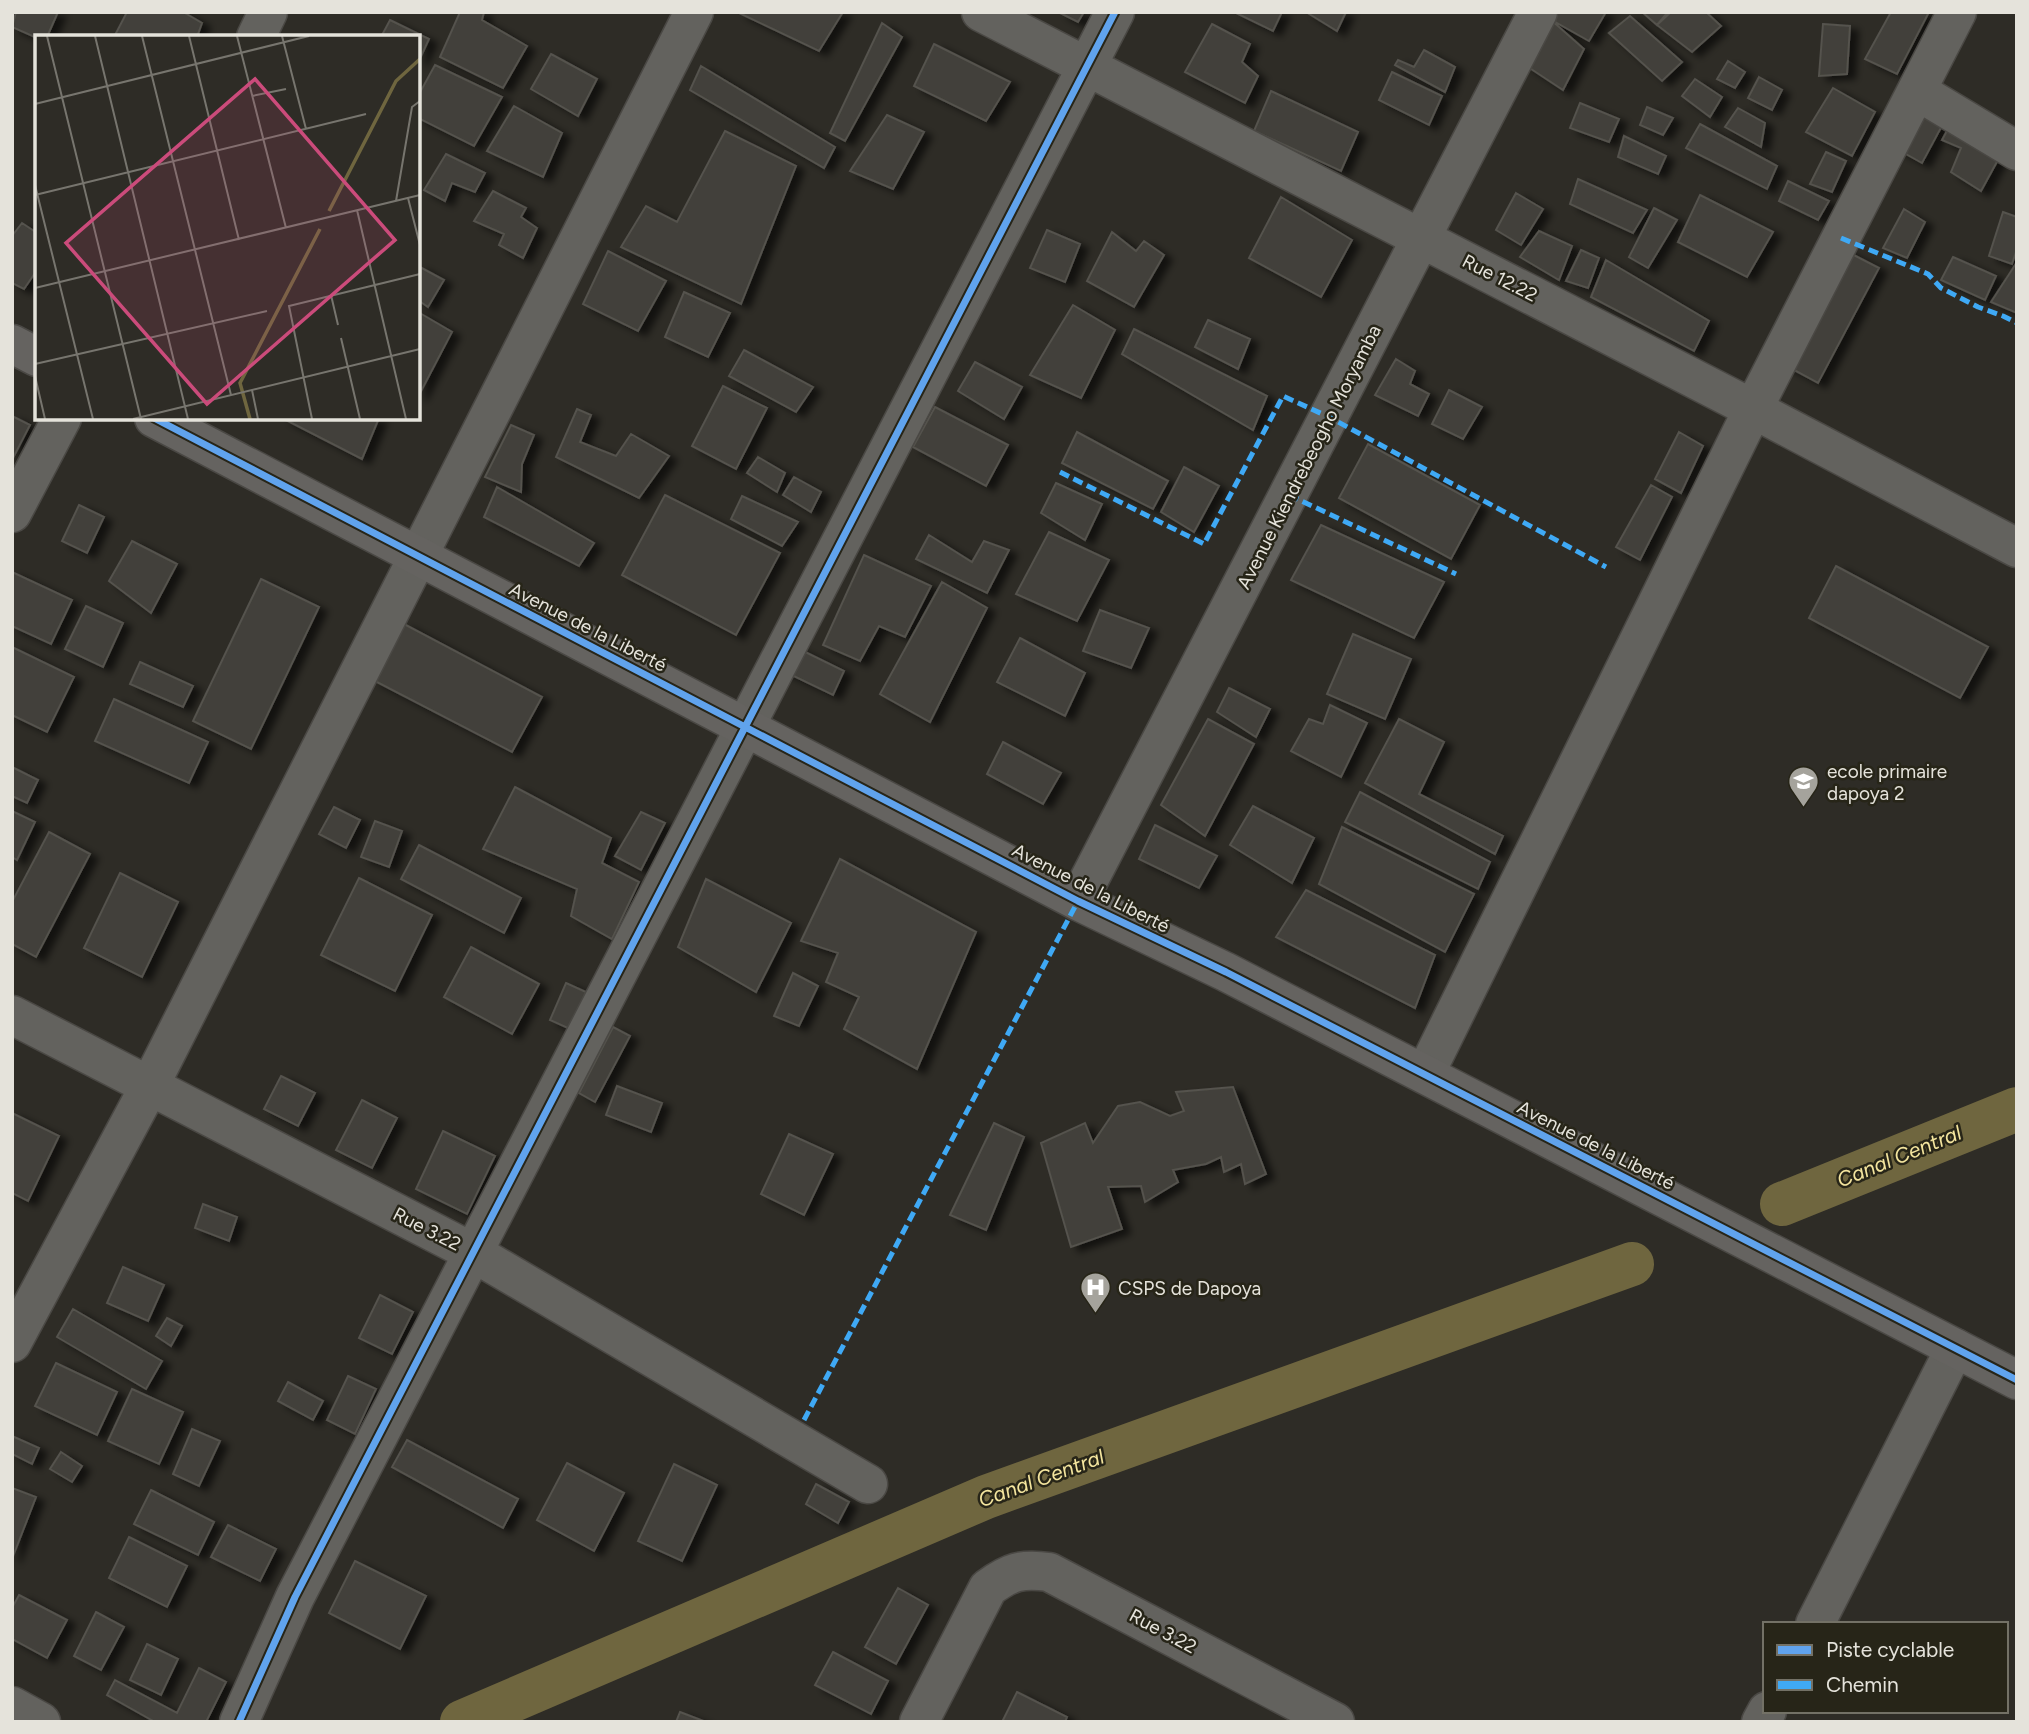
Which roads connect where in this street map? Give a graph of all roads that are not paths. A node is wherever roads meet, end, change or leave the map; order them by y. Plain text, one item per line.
1 (268, 12) edge
2 (694, 12) edge
3 (981, 12) edge
4 (1115, 12) edge
5 (1538, 12) edge
6 (1957, 12) edge
7 (257, 35) edge
8 (1087, 67) junction
9 (1917, 91) junction
10 (2017, 151) edge
11 (1423, 238) junction
12 (12, 344) edge
13 (35, 356) edge
14 (1753, 408) junction
15 (61, 420) edge
16 (158, 420) edge
17 (12, 513) edge
18 (2017, 548) edge
19 (417, 557) junction
20 (747, 726) junction
21 (1078, 901) junction
22 (12, 1015) edge
23 (1425, 1074) junction
24 (149, 1087) junction
25 (472, 1252) junction
26 (12, 1343) edge
27 (1955, 1349) junction
28 (2017, 1380) edge
29 (868, 1484) dead end
30 (1816, 1622) edge
31 (12, 1706) edge
32 (41, 1722) edge
33 (239, 1722) edge
34 (919, 1722) edge
35 (1335, 1722) edge

1 - 7 street
2 - 19 street
3 - 8 street, Rue 12.22
4 - 8 street
5 - 11 street, Avenue Kiendrebeogho Moryamba
6 - 9 street
8 - 11 street, Rue 12.22
8 - 20 street
9 - 10 street
9 - 14 street
11 - 14 street, Rue 12.22
11 - 21 street, Avenue Kiendrebeogho Moryamba
12 - 13 main road
14 - 18 street, Rue 12.22
14 - 23 street
15 - 17 street
16 - 19 main road, Avenue de la Liberté
19 - 20 main road, Avenue de la Liberté
19 - 24 street
20 - 21 main road, Avenue de la Liberté
20 - 25 street
21 - 23 main road, Avenue de la Liberté
22 - 24 street, Rue 3.22
23 - 27 main road, Avenue de la Liberté
24 - 25 street, Rue 3.22
24 - 26 street
25 - 29 street, Rue 3.22
25 - 33 street
27 - 28 main road, Avenue de la Liberté
27 - 30 street
31 - 32 street
34 - 35 street, Rue 3.22

